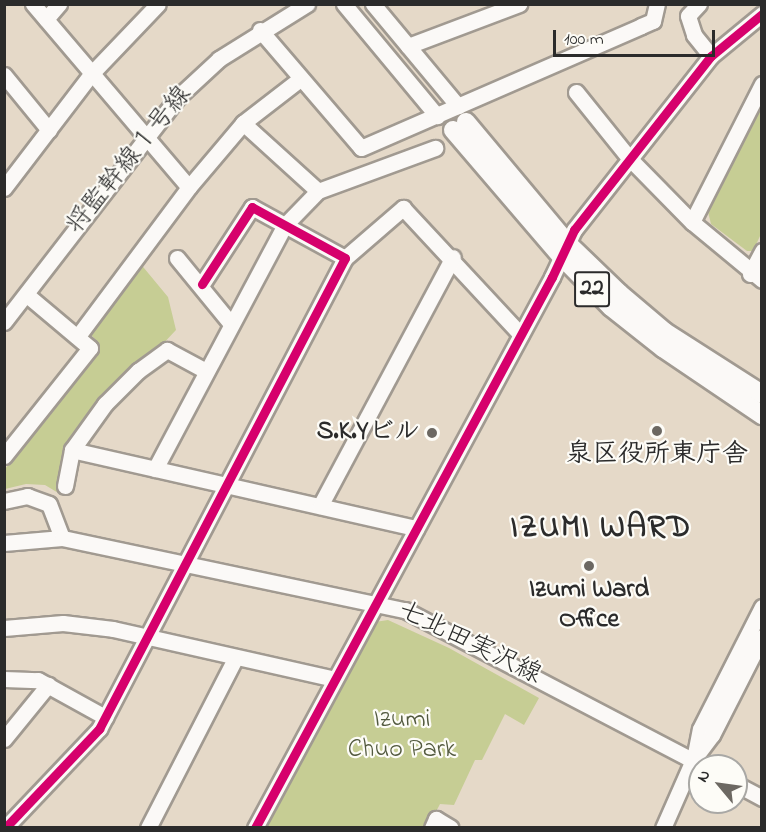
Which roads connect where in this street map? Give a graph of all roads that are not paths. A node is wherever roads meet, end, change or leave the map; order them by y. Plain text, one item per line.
1 (33, 4) edge
2 (59, 4) edge
3 (158, 4) edge
4 (308, 4) edge
5 (344, 4) edge
6 (372, 4) edge
7 (519, 4) edge
8 (657, 4) edge
9 (699, 4) edge
10 (762, 14) edge
11 (46, 19) junction
12 (260, 30) junction
13 (408, 46) junction
14 (711, 56) junction
15 (92, 73) junction
16 (4, 75) edge
17 (300, 79) junction
18 (762, 84) edge
19 (576, 92) dead end
20 (438, 116) junction
21 (459, 120) junction
22 (243, 123) junction
23 (49, 130) junction
24 (145, 135) junction
25 (435, 148) dead end
26 (629, 158) junction
27 (189, 187) junction
28 (4, 188) edge
29 (318, 191) junction
30 (692, 222) junction
31 (285, 225) junction
32 (565, 250) junction
33 (762, 251) edge
34 (453, 257) junction
35 (177, 258) dead end
36 (345, 258) junction
37 (756, 277) edge
38 (202, 285) junction
39 (27, 295) junction
40 (4, 322) edge
41 (231, 324) junction
42 (521, 335) junction
43 (78, 336) junction
44 (206, 371) junction
45 (762, 394) edge
46 (762, 415) edge
47 (72, 450) junction
48 (4, 456) edge
49 (155, 469) junction
50 (223, 485) junction
51 (65, 486) dead end
52 (4, 501) edge
53 (320, 506) junction
54 (416, 528) junction
55 (62, 538) junction
56 (4, 543) edge
57 (183, 562) junction
58 (376, 601) junction
59 (762, 607) edge
60 (4, 628) edge
61 (146, 636) junction
62 (762, 636) edge
63 (236, 657) junction
64 (4, 679) edge
65 (334, 679) junction
66 (48, 686) junction
67 (105, 717) junction
68 (4, 739) edge
69 (699, 754) edge
70 (703, 754) edge
71 (688, 757) edge
72 (688, 783) edge
73 (748, 790) edge
74 (762, 798) edge
75 (8, 819) edge
76 (148, 828) edge
77 (255, 828) edge
78 (432, 828) edge
79 (451, 828) edge
80 (663, 828) edge

1 - 11 street
2 - 11 street
3 - 15 street
4 - 12 street, 将監幹線１号線
5 - 20 street
6 - 13 street
7 - 13 street
8 - 21 street
9 - 14 street
10 - 14 street
11 - 15 street
12 - 17 street
12 - 24 street, 将監幹線１号線
13 - 21 street
14 - 26 street
15 - 23 street
15 - 24 street
16 - 23 street
17 - 20 street
17 - 22 street
18 - 30 street
19 - 26 street
20 - 21 street
21 - 32 main road, 22
22 - 27 street
22 - 29 street
23 - 28 street
24 - 27 street
24 - 39 street, 将監幹線１号線
25 - 29 street
26 - 30 street
26 - 32 street
27 - 43 street
29 - 31 street
30 - 37 street
31 - 36 street
31 - 38 street
31 - 41 street
32 - 42 street
32 - 45 main road, 22
32 - 46 main road, 22
33 - 37 street
34 - 36 street
34 - 42 street
34 - 53 street
35 - 38 street
36 - 50 street
38 - 41 street
39 - 40 street, 将監幹線１号線
39 - 43 street
41 - 44 street
42 - 54 street
43 - 48 street
44 - 47 street
44 - 49 street
47 - 49 street
47 - 51 street
49 - 50 street
50 - 53 street
50 - 57 street
52 - 55 street
53 - 54 street
54 - 58 street
55 - 56 street, 七北田実沢線
55 - 57 street, 七北田実沢線
57 - 58 street, 七北田実沢線
57 - 61 street
58 - 65 street
58 - 71 street, 七北田実沢線
59 - 69 street
60 - 61 street
61 - 63 street
61 - 67 street
62 - 70 street
63 - 65 street
63 - 76 street
64 - 66 street
65 - 77 street
66 - 67 street
66 - 68 street
67 - 75 street
72 - 80 street
73 - 74 street
78 - 79 street

